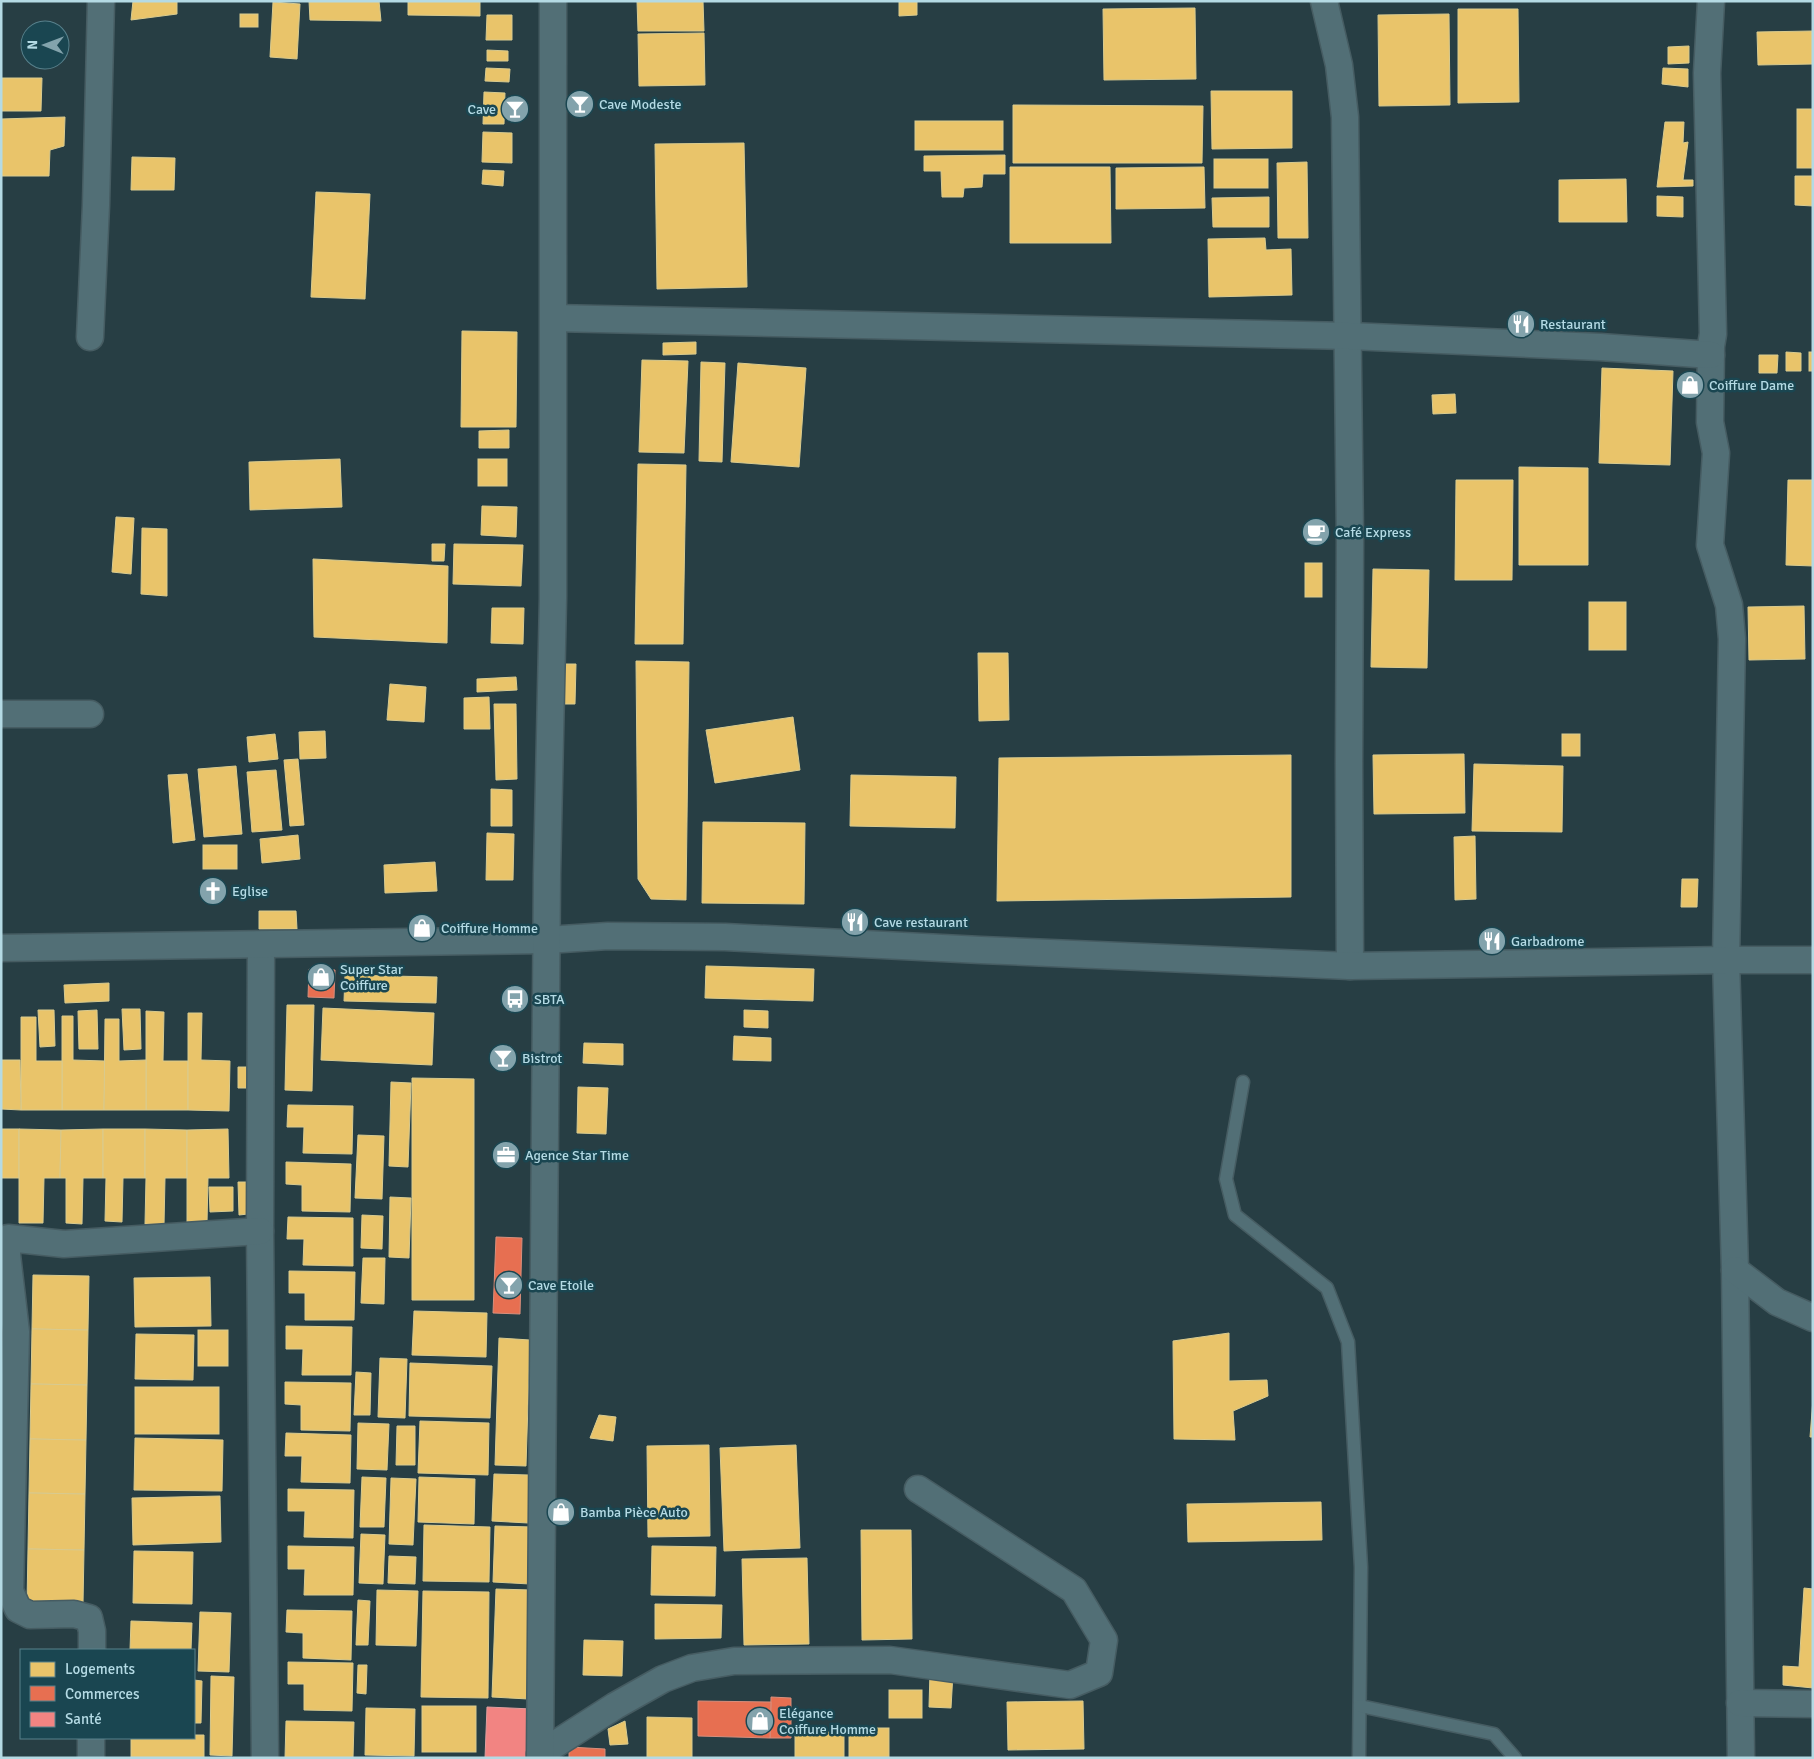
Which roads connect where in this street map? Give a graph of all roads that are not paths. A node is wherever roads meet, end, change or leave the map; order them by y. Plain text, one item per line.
1 (101, 1) edge
2 (553, 1) edge
3 (1324, 1) edge
4 (1711, 1) edge
5 (554, 318) junction
6 (1349, 336) junction
7 (90, 337) dead end
8 (1711, 355) junction
9 (1, 714) edge
10 (90, 714) dead end
11 (547, 940) junction
12 (261, 945) junction
13 (1, 948) edge
14 (1726, 960) junction
15 (1813, 960) edge
16 (1350, 966) junction
17 (1243, 1082) dead end
18 (260, 1231) junction
19 (4, 1238) edge
20 (1735, 1270) junction
21 (1813, 1318) edge
22 (8, 1332) edge
23 (918, 1489) dead end
24 (92, 1649) edge
25 (1740, 1703) junction
26 (1813, 1704) edge
27 (1360, 1706) junction
28 (91, 1739) edge
29 (540, 1756) edge
30 (91, 1758) edge
31 (265, 1758) edge
32 (1359, 1758) edge
33 (1515, 1758) edge
34 (1741, 1758) edge

1 - 7 street
2 - 5 street
3 - 6 street
4 - 8 street
5 - 6 street
5 - 11 street
6 - 8 street
6 - 16 street
8 - 14 street
9 - 10 street
11 - 12 street
11 - 16 street
11 - 29 street
12 - 13 street
12 - 18 street
14 - 15 street
14 - 16 street
14 - 20 street
17 - 27 lane
18 - 19 street
18 - 31 street
19 - 22 street
20 - 21 street
20 - 25 street
22 - 24 street
23 - 29 street
25 - 26 street
25 - 34 street
27 - 32 lane
27 - 33 lane
28 - 30 street

